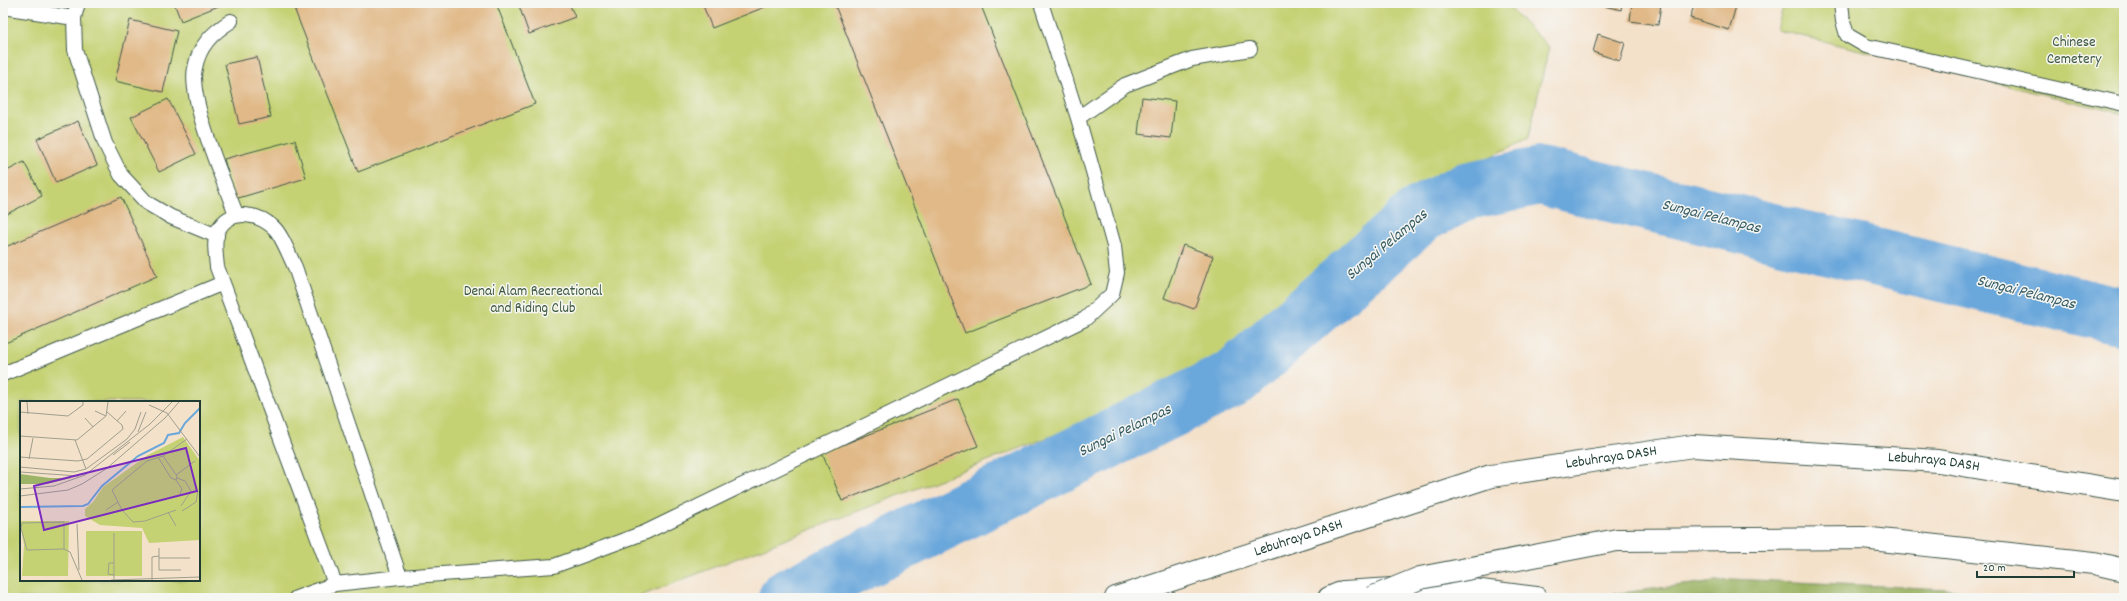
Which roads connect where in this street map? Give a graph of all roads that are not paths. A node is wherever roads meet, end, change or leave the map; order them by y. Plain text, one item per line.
1 (78, 3) edge
2 (1041, 3) edge
3 (1841, 3) edge
4 (3, 7) edge
5 (74, 18) junction
6 (231, 21) dead end
7 (1250, 49) dead end
8 (2124, 104) edge
9 (1078, 118) junction
10 (236, 214) junction
11 (217, 236) junction
12 (223, 283) junction
13 (3, 374) edge
14 (2124, 491) edge
15 (2124, 570) edge
16 (400, 576) junction
17 (335, 584) junction
18 (296, 598) edge
19 (1116, 598) edge
20 (1329, 598) edge
21 (1371, 598) edge
22 (1536, 598) edge

1 - 5 lane
2 - 9 lane
3 - 8 lane
4 - 5 lane
5 - 11 lane
6 - 10 lane
7 - 9 lane
9 - 16 lane
10 - 11 lane
10 - 16 lane
11 - 12 lane
12 - 13 lane
12 - 17 lane
14 - 19 main road, Lebuhraya DASH
15 - 21 main road, bridge
16 - 17 lane
17 - 18 lane
20 - 22 main road

